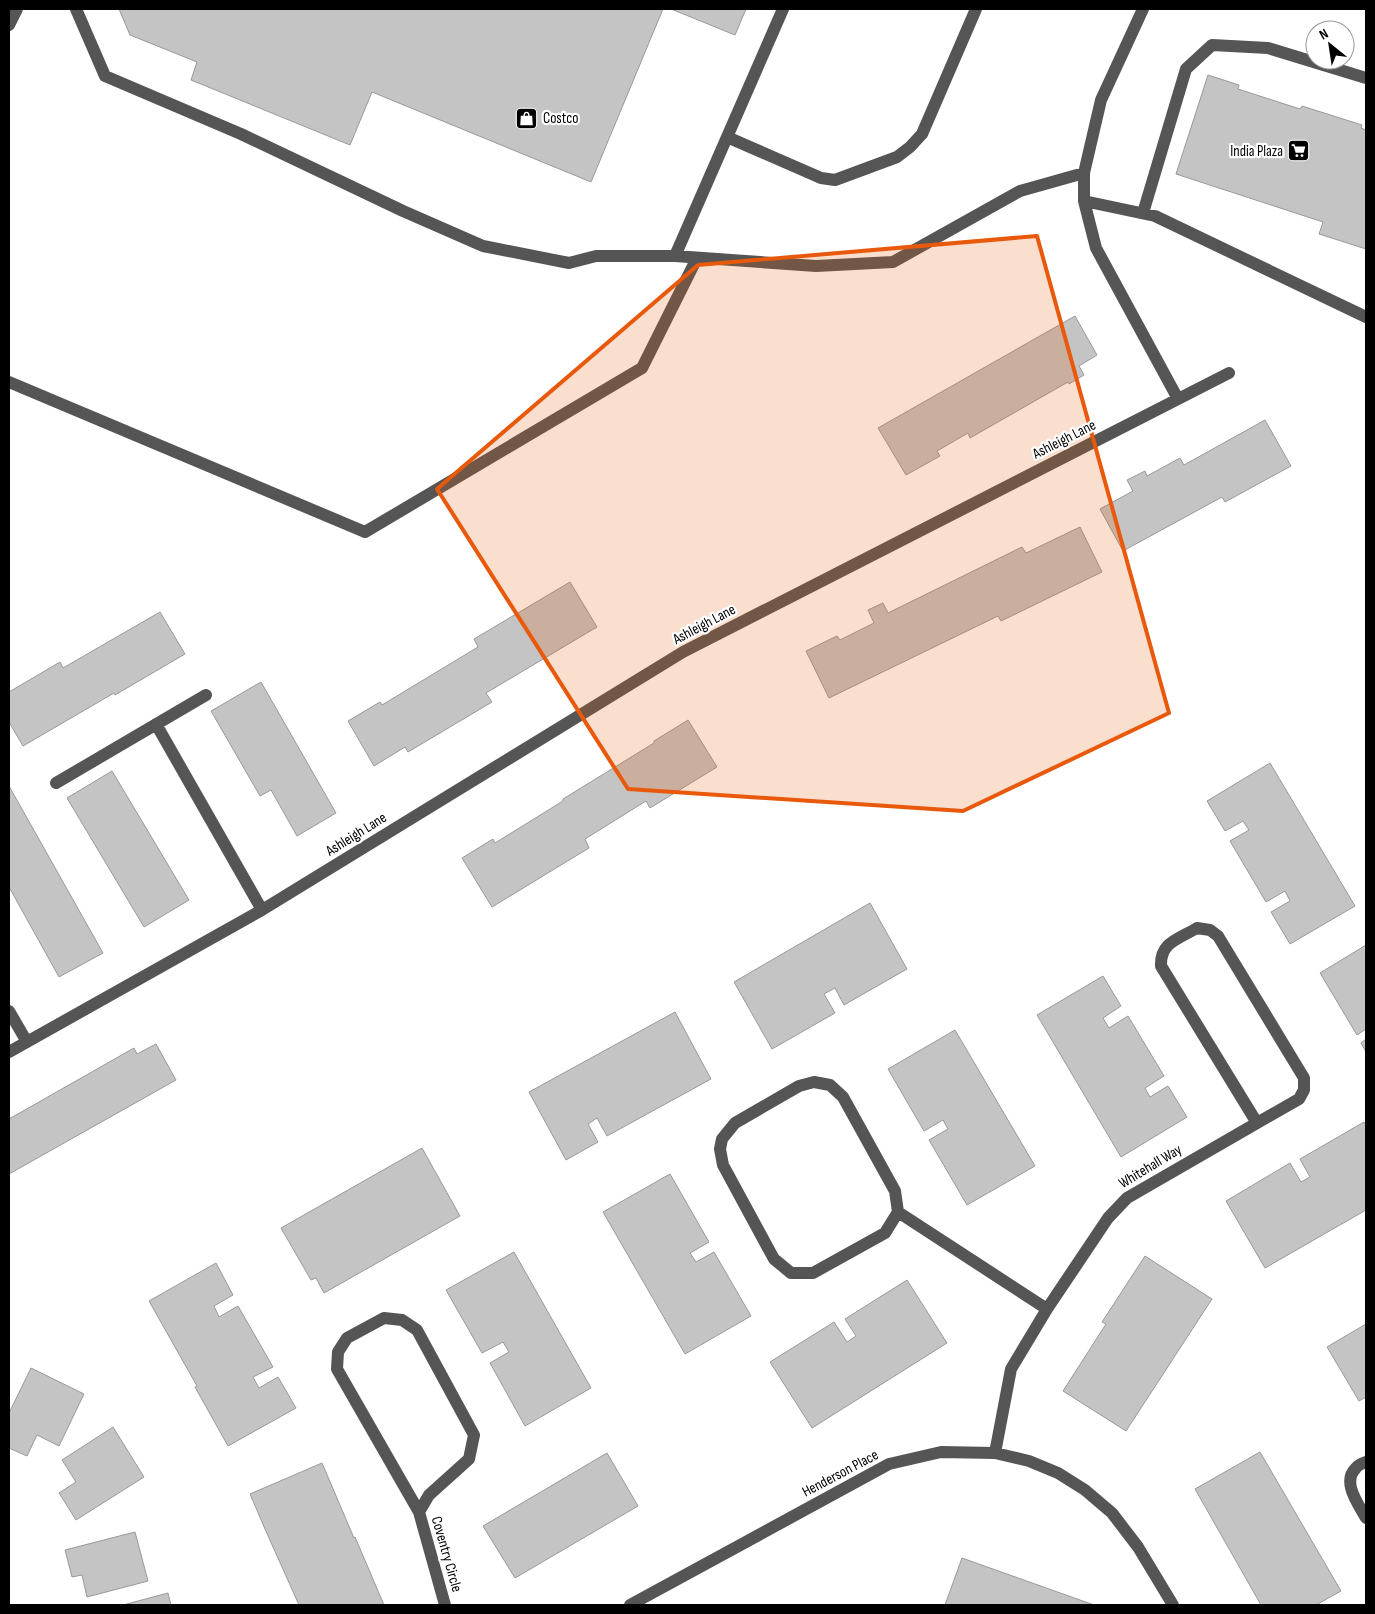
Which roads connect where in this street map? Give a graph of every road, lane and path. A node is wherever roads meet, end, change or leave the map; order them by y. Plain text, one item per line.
1 (18, 9) edge
2 (76, 9) edge
3 (783, 9) edge
4 (976, 9) edge
5 (1143, 9) edge
6 (9, 25) edge
7 (1366, 78) edge
8 (727, 137) junction
9 (1084, 173) junction
10 (1084, 201) junction
11 (1143, 213) junction
12 (675, 256) junction
13 (697, 258) junction
14 (1366, 317) edge
15 (1229, 373) dead end
16 (9, 382) edge
17 (1178, 399) junction
18 (206, 695) dead end
19 (156, 724) junction
20 (56, 783) dead end
21 (262, 910) junction
22 (9, 1011) edge
23 (27, 1042) junction
24 (9, 1052) edge
25 (1257, 1123) junction
26 (898, 1212) junction
27 (1047, 1309) junction
28 (995, 1453) junction
29 (1366, 1462) edge
30 (419, 1512) junction
31 (1366, 1518) edge
32 (444, 1605) edge
33 (630, 1605) edge
34 (1173, 1605) edge

1 - 6 street
2 - 12 street
3 - 8 street
4 - 8 street
5 - 9 street
7 - 11 street
8 - 12 street
9 - 10 street
9 - 13 street
10 - 11 street
10 - 17 street
11 - 14 street
12 - 13 street
13 - 16 street
15 - 17 street, Ashleigh Lane
17 - 21 street, Ashleigh Lane
18 - 19 street
19 - 20 street
19 - 21 street
21 - 23 street, Ashleigh Lane
22 - 23 street
23 - 24 street, Ashleigh Lane
25 - 25 street, Whitehall Way
25 - 27 street, Whitehall Way
26 - 26 street
26 - 27 street
27 - 28 street, Whitehall Way
28 - 33 street, Henderson Place
28 - 34 street, Henderson Place
29 - 31 street
30 - 30 street, Coventry Circle
30 - 32 street, Coventry Circle

